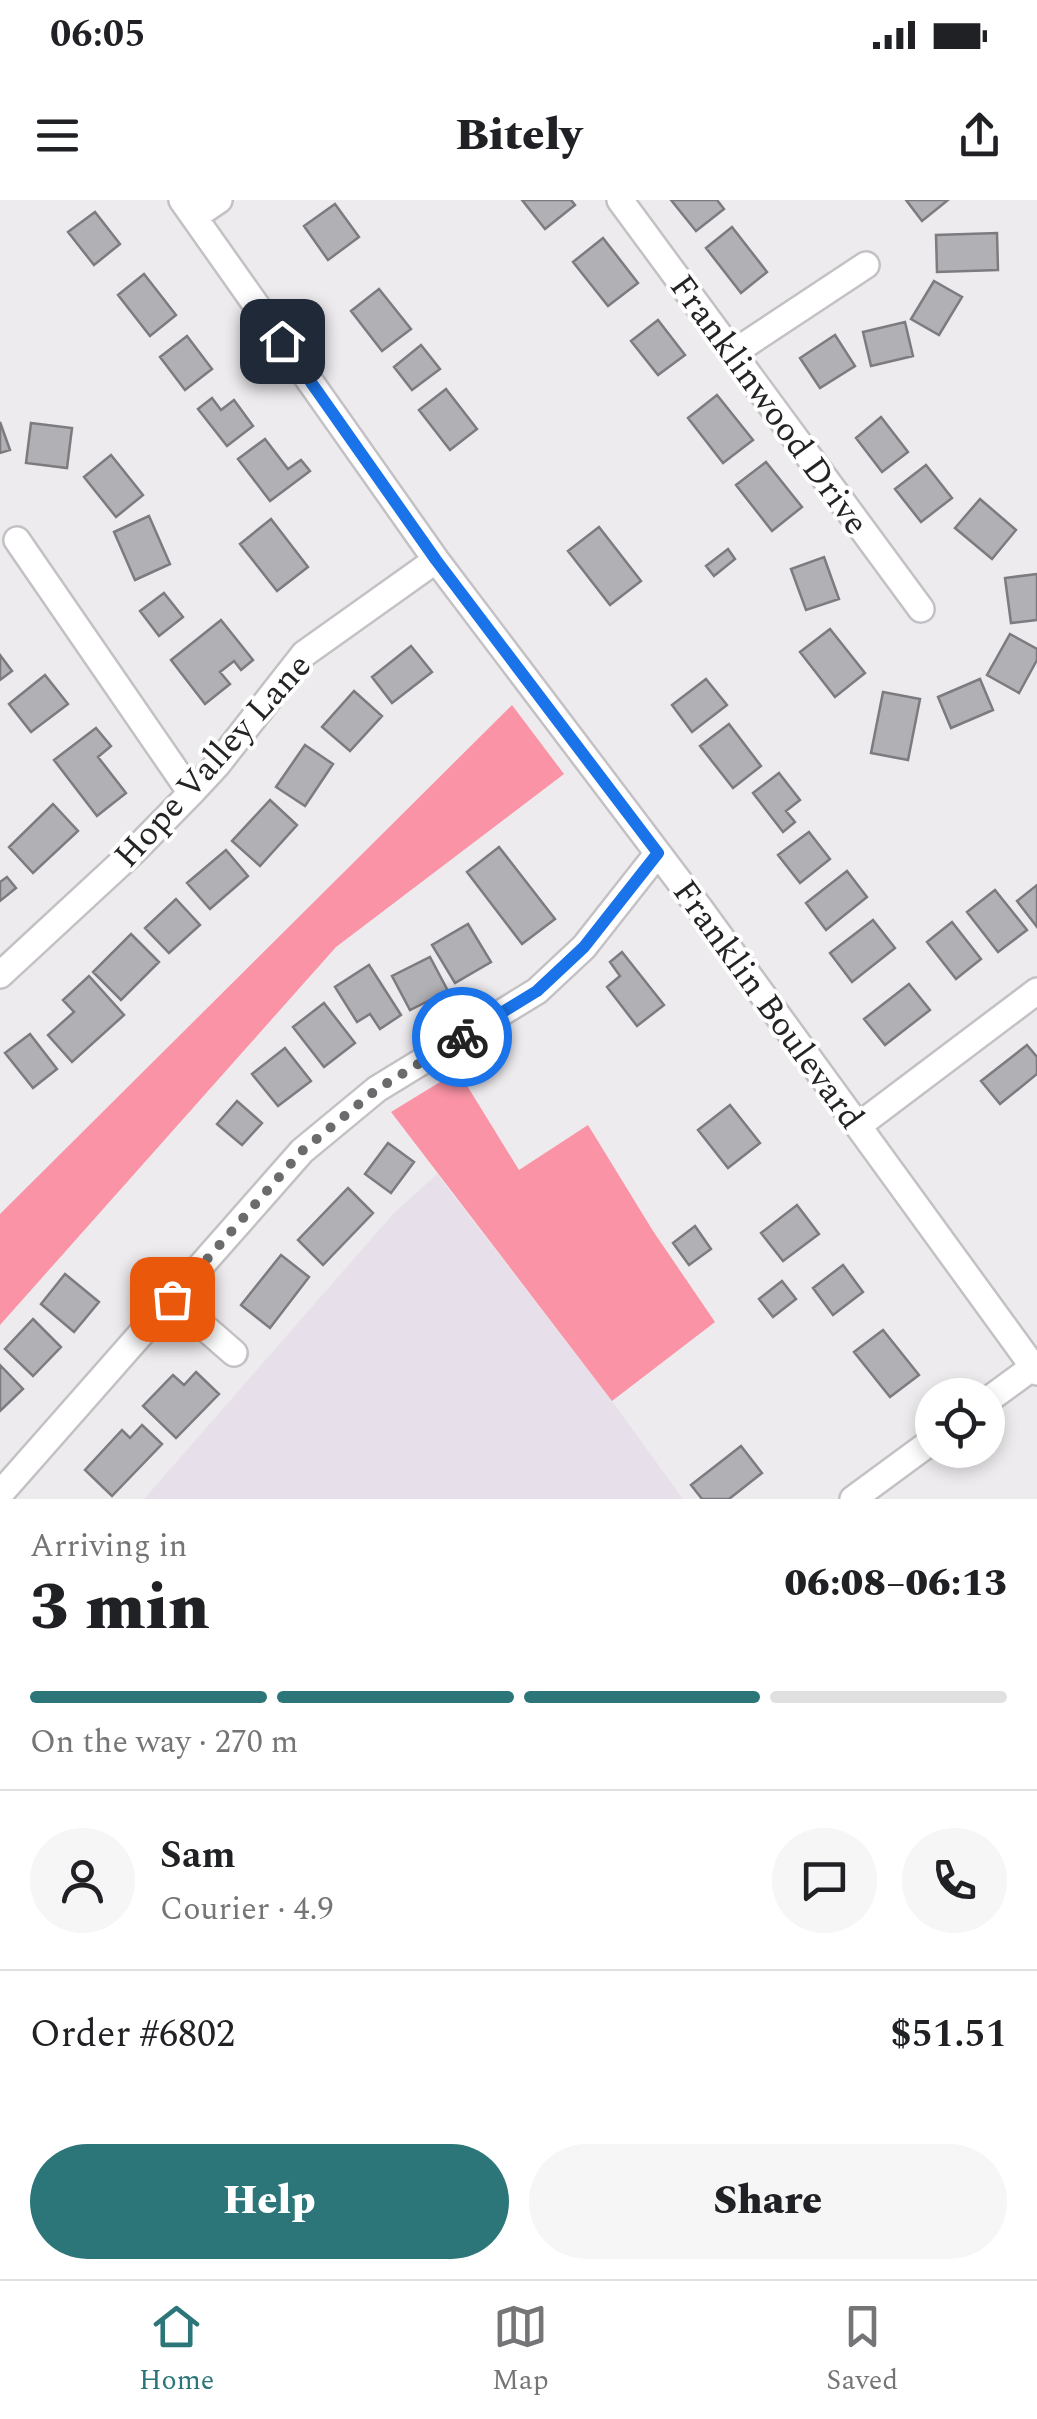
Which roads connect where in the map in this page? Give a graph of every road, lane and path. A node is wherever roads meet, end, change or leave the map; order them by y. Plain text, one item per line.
1 (219, 200) edge
2 (620, 200) edge
3 (188, 208) edge
4 (866, 265) dead end
5 (733, 353) junction
6 (17, 540) dead end
7 (436, 560) junction
8 (921, 609) dead end
9 (191, 793) junction
10 (658, 853) junction
11 (0, 975) edge
12 (1037, 991) edge
13 (858, 1126) junction
14 (172, 1299) junction
15 (234, 1353) dead end
16 (1035, 1370) edge
17 (1005, 1389) edge
18 (915, 1454) edge
19 (0, 1494) edge
20 (854, 1499) edge

1 - 3 street
2 - 5 street, Franklinwood Drive
3 - 7 street, Franklin Boulevard
4 - 5 street
5 - 8 street, Franklinwood Drive
6 - 9 street
7 - 9 street, Hope Valley Lane
7 - 10 street, Franklin Boulevard
9 - 11 street, Hope Valley Lane
10 - 13 street, Franklin Boulevard
10 - 14 street
12 - 13 street
13 - 16 street, Franklin Boulevard
14 - 15 street
14 - 19 street
16 - 17 street
18 - 20 street

